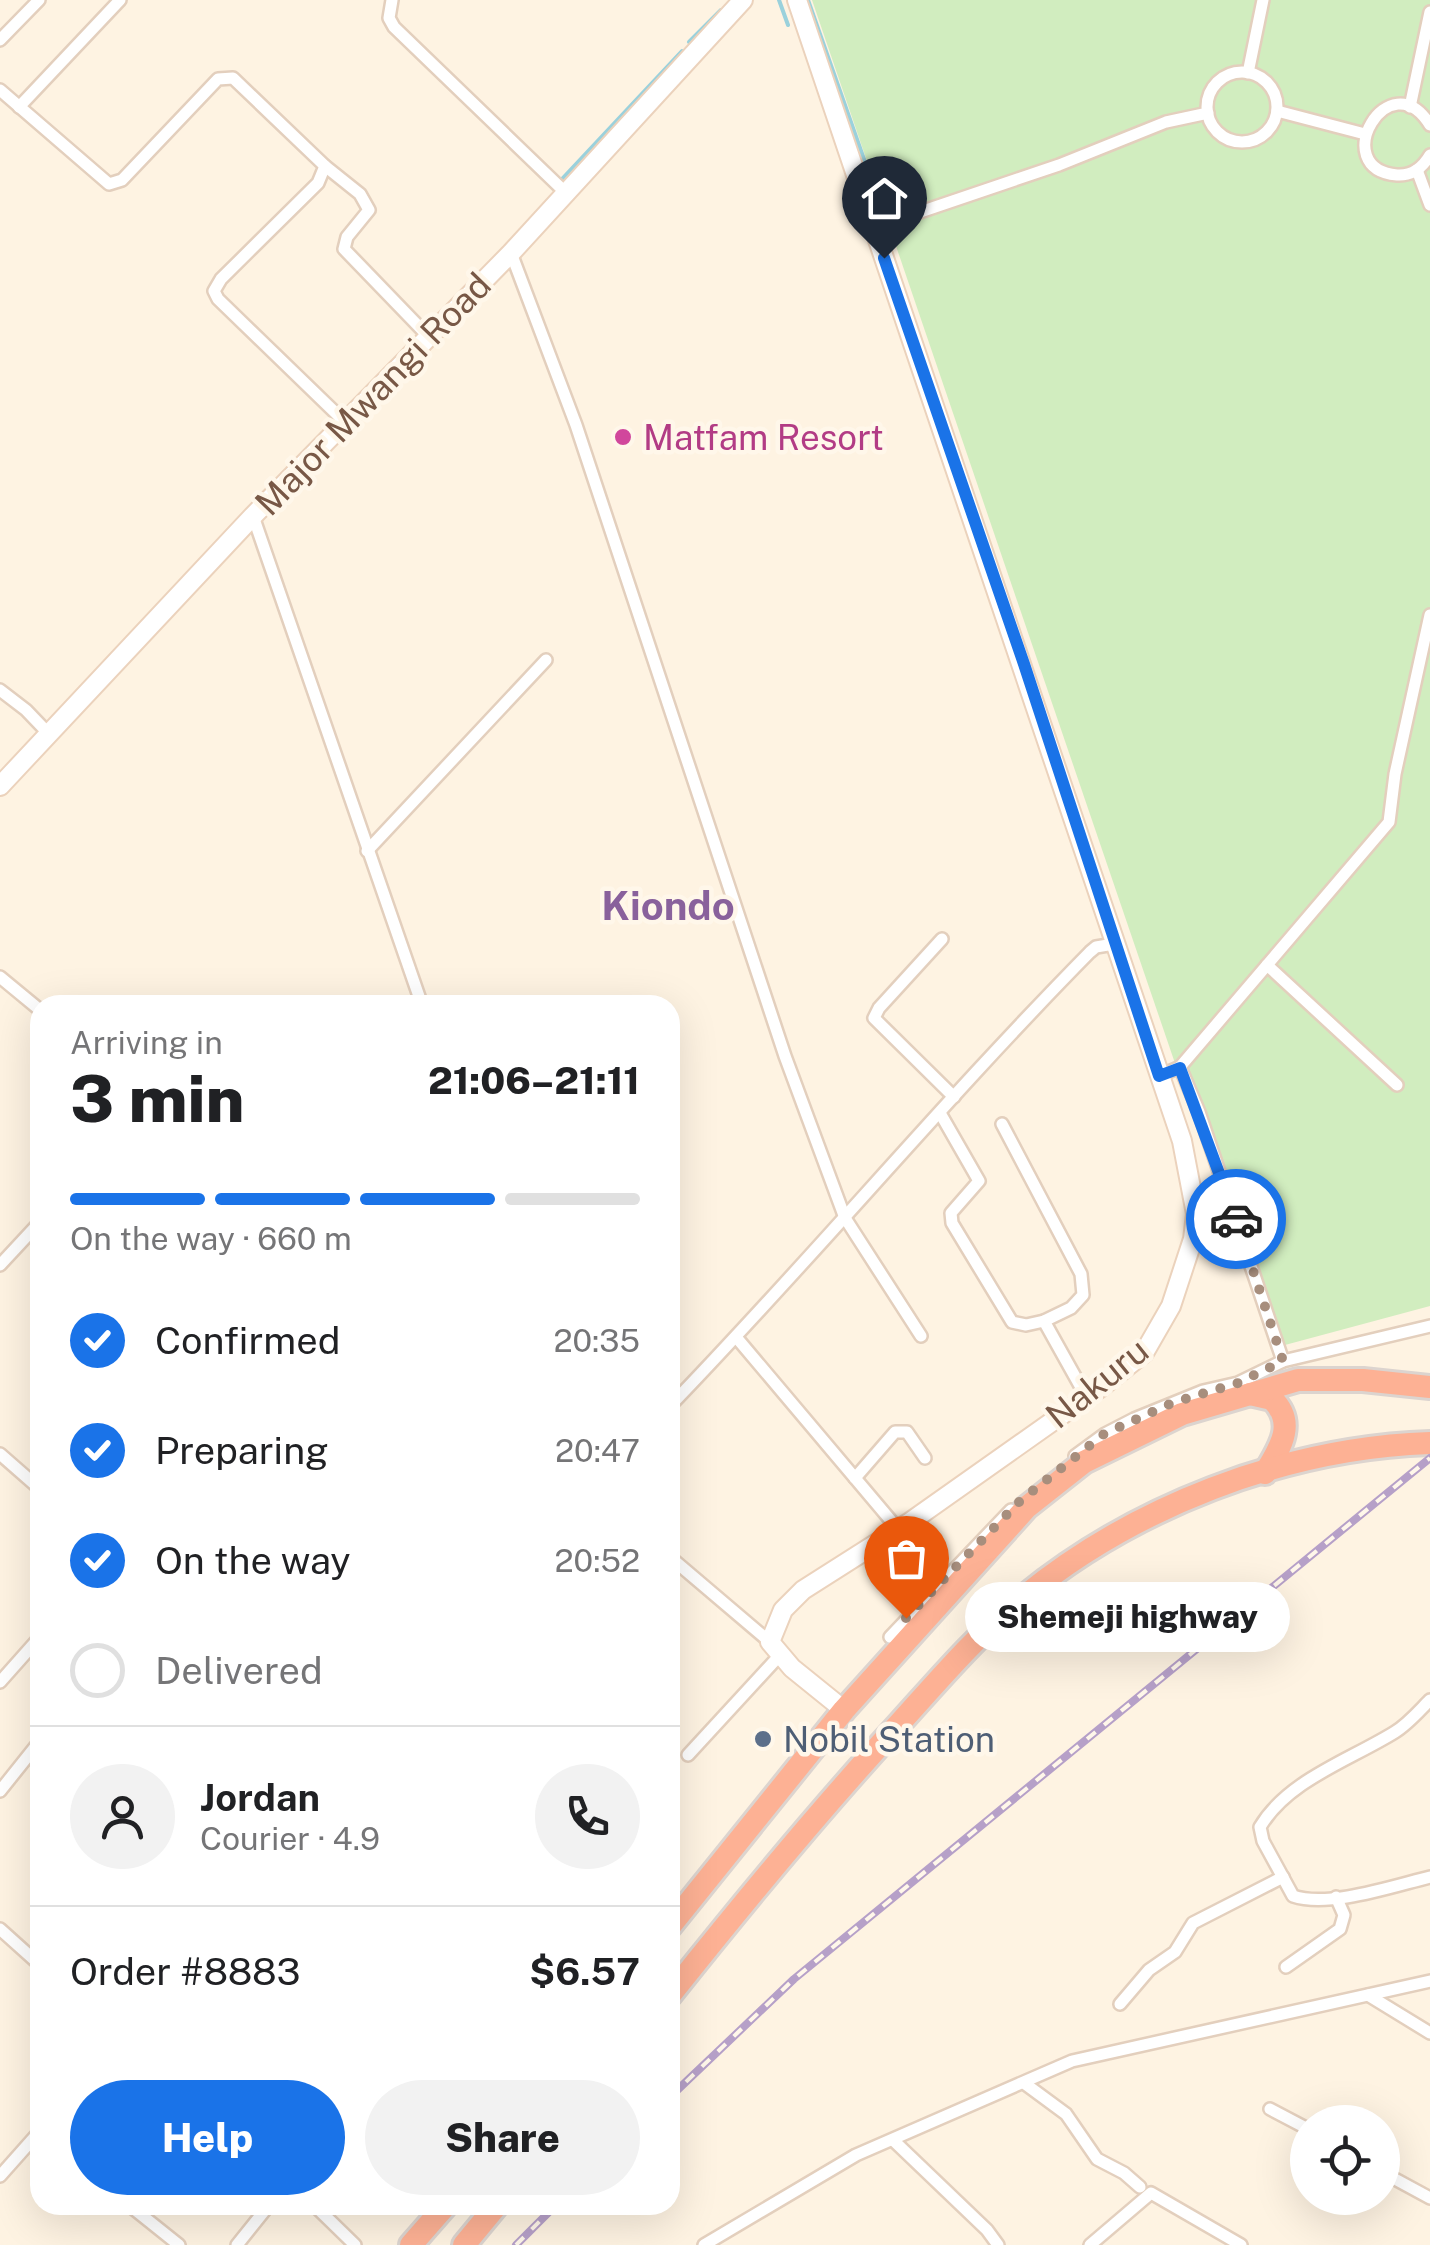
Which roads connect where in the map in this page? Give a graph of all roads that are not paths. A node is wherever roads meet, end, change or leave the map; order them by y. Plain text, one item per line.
1 (39, 0) edge
2 (120, 0) edge
3 (392, 0) edge
4 (743, 0) edge
5 (797, 0) edge
6 (1263, 0) edge
7 (1430, 12) edge
8 (0, 40) edge
9 (1248, 73) junction
10 (0, 90) edge
11 (18, 106) junction
12 (1410, 107) junction
13 (1276, 111) junction
14 (1208, 113) junction
15 (1430, 125) edge
16 (1365, 134) junction
17 (1430, 156) edge
18 (325, 166) junction
19 (1416, 170) junction
20 (566, 192) junction
21 (1430, 205) edge
22 (873, 228) junction
23 (512, 253) junction
24 (428, 336) junction
25 (346, 423) junction
26 (253, 516) junction
27 (1430, 615) edge
28 (546, 660) dead end
29 (0, 690) edge
30 (49, 734) junction
31 (0, 786) edge
32 (367, 851) junction
33 (942, 939) dead end
34 (1114, 944) junction
35 (1267, 965) junction
36 (0, 976) edge
37 (418, 995) edge
38 (30, 1002) edge
39 (1180, 1068) junction
40 (1159, 1076) junction
41 (1397, 1085) dead end
42 (954, 1097) junction
43 (940, 1113) junction
44 (1002, 1124) dead end
45 (845, 1218) junction
46 (30, 1233) edge
47 (0, 1266) edge
48 (1044, 1321) junction
49 (1430, 1326) edge
50 (921, 1336) dead end
51 (736, 1338) junction
52 (1283, 1361) junction
53 (1430, 1387) edge
54 (1250, 1394) junction
55 (680, 1396) edge
56 (1087, 1398) junction
57 (1430, 1443) edge
58 (0, 1454) edge
59 (926, 1458) dead end
60 (1265, 1472) junction
61 (855, 1478) junction
62 (30, 1480) edge
63 (898, 1528) junction
64 (680, 1566) edge
65 (890, 1637) dead end
66 (30, 1648) edge
67 (775, 1648) junction
68 (0, 1682) edge
69 (1430, 1700) edge
70 (844, 1710) junction
71 (30, 1753) edge
72 (688, 1755) dead end
73 (0, 1791) edge
74 (1283, 1877) junction
75 (1430, 1877) edge
76 (1336, 1897) junction
77 (680, 1914) edge
78 (0, 1929) edge
79 (30, 1956) edge
80 (1286, 1968) dead end
81 (1430, 1981) edge
82 (680, 1983) edge
83 (1368, 1994) junction
84 (1120, 2004) dead end
85 (1430, 2032) edge
86 (1024, 2083) junction
87 (1270, 2109) dead end
88 (1290, 2120) edge
89 (30, 2140) edge
90 (893, 2140) junction
91 (5, 2161) edge
92 (0, 2176) edge
93 (1400, 2182) edge
94 (1140, 2188) dead end
95 (1430, 2198) edge
96 (141, 2215) edge
97 (261, 2215) edge
98 (324, 2215) edge
99 (438, 2215) edge
100 (484, 2215) edge
101 (178, 2245) edge
102 (237, 2245) edge
103 (355, 2245) edge
104 (412, 2245) edge
105 (464, 2245) edge
106 (704, 2245) edge
107 (998, 2245) edge
108 (1090, 2245) edge
109 (1242, 2245) edge

1 - 8 street
2 - 11 street
3 - 20 street
4 - 20 main road, Major Mwangi Road
5 - 22 main road, Nakuru
6 - 9 street
7 - 12 street
9 - 13 street
9 - 14 street
10 - 11 street
11 - 18 street
12 - 15 street
12 - 16 street
13 - 14 street
13 - 16 street
14 - 22 street
16 - 19 street
17 - 19 street
18 - 24 street
18 - 25 street
19 - 21 street
20 - 23 main road, Major Mwangi Road
22 - 34 main road, Nakuru
23 - 24 main road, Major Mwangi Road
23 - 45 street
24 - 25 main road, Major Mwangi Road
25 - 26 main road, Major Mwangi Road
26 - 30 main road, Major Mwangi Road
26 - 32 street
27 - 35 street
28 - 32 street
29 - 30 street
30 - 31 main road, Major Mwangi Road
32 - 37 street
33 - 42 street
34 - 40 main road, Nakuru
34 - 42 street
35 - 39 street
35 - 41 street
36 - 38 street
39 - 40 street
39 - 52 street
40 - 56 main road, Nakuru
42 - 43 street
43 - 45 street
43 - 48 street
44 - 48 street
45 - 50 street
45 - 51 street
46 - 47 street
48 - 56 street
49 - 52 street
51 - 55 street
51 - 61 street
52 - 65 street
53 - 54 highway
54 - 60 highway
54 - 70 highway
56 - 63 main road, Nakuru
57 - 60 highway
58 - 62 street
59 - 61 street
60 - 82 highway
61 - 63 street
63 - 67 main road, Nakuru
64 - 67 street
66 - 68 street
67 - 70 main road
67 - 72 street
69 - 74 street
70 - 77 highway
71 - 73 street
74 - 76 street
74 - 84 street
75 - 76 street
76 - 80 street
78 - 79 street
81 - 83 street
83 - 85 street
83 - 86 street
86 - 90 street
86 - 94 street
87 - 88 street
89 - 91 street
90 - 106 street
90 - 107 street
91 - 92 street
93 - 95 street
96 - 101 street
97 - 102 street
98 - 103 street
99 - 104 highway
100 - 105 highway
108 - 109 street

